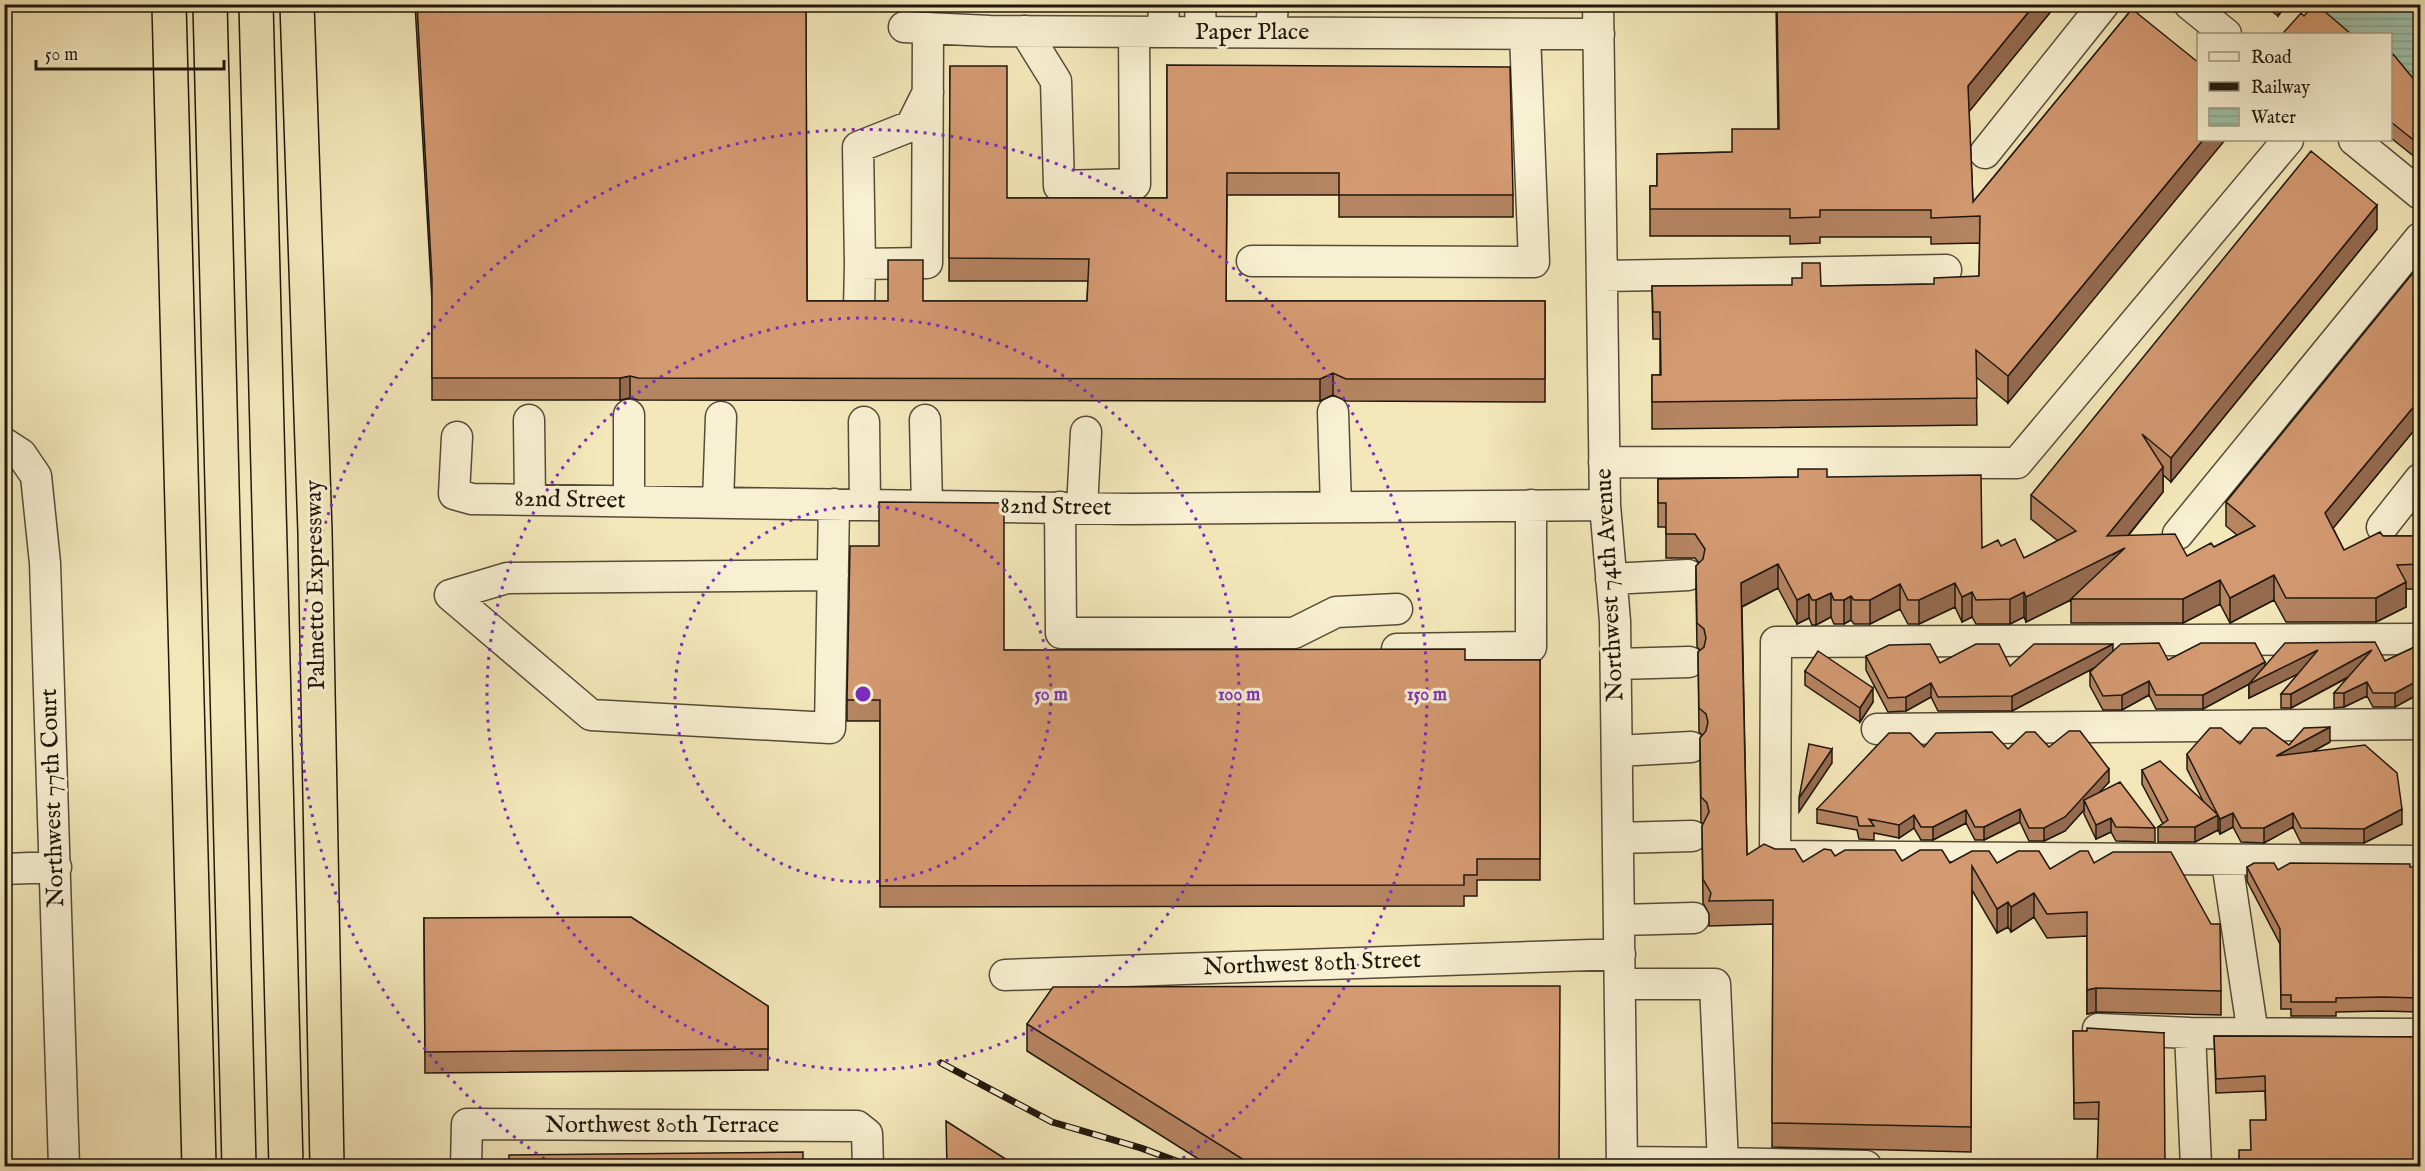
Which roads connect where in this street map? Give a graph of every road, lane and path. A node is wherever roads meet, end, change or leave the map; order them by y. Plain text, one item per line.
1 (169, 4) edge
2 (210, 4) edge
3 (256, 4) edge
4 (297, 4) edge
5 (1598, 4) edge
6 (2104, 4) edge
7 (2190, 4) edge
8 (1201, 18) edge
9 (1272, 18) edge
10 (918, 22) edge
11 (1154, 23) edge
12 (1025, 31) junction
13 (2225, 33) edge
14 (1525, 34) junction
15 (1599, 34) junction
16 (928, 92) junction
17 (2287, 141) edge
18 (2355, 141) edge
19 (1985, 153) dead end
20 (2421, 194) edge
21 (2421, 238) edge
22 (1252, 261) dead end
23 (860, 264) junction
24 (1946, 270) dead end
25 (1602, 276) junction
26 (859, 308) edge
27 (1333, 412) dead end
28 (629, 415) dead end
29 (722, 417) dead end
30 (529, 420) dead end
31 (925, 420) dead end
32 (864, 422) dead end
33 (1086, 432) dead end
34 (457, 437) dead end
35 (4, 443) edge
36 (1604, 462) junction
37 (2421, 479) edge
38 (530, 500) junction
39 (629, 501) junction
40 (718, 502) junction
41 (834, 504) junction
42 (865, 504) junction
43 (1531, 505) junction
44 (1605, 505) junction
45 (927, 506) junction
46 (1336, 507) junction
47 (1071, 508) junction
48 (2382, 527) dead end
49 (2178, 534) edge
50 (833, 575) junction
51 (1688, 575) dead end
52 (1611, 579) junction
53 (1397, 609) dead end
54 (2421, 639) edge
55 (1397, 649) edge
56 (1689, 662) dead end
57 (1616, 664) junction
58 (2421, 723) edge
59 (1877, 729) dead end
60 (1691, 747) dead end
61 (1617, 751) junction
62 (1692, 836) dead end
63 (1618, 838) junction
64 (2421, 861) edge
65 (2227, 862) junction
66 (56, 867) junction
67 (4, 869) edge
68 (1694, 918) dead end
69 (1620, 920) junction
70 (1620, 954) junction
71 (1005, 975) dead end
72 (1620, 984) junction
73 (2095, 1029) edge
74 (2190, 1033) junction
75 (2253, 1034) junction
76 (2421, 1034) edge
77 (1723, 1163) junction
78 (1622, 1164) edge
79 (1866, 1166) edge
80 (64, 1167) edge
81 (199, 1167) edge
82 (239, 1167) edge
83 (286, 1167) edge
84 (327, 1167) edge
85 (466, 1167) edge
86 (868, 1167) edge
87 (2196, 1167) edge

1 - 81 highway
2 - 82 highway
3 - 83 highway
4 - 84 highway, Palmetto Expressway
5 - 15 street, Northwest 74th Avenue
6 - 19 street
7 - 13 street
8 - 9 street, Paper Place
8 - 11 street, Paper Place
9 - 14 street, Paper Place
10 - 12 street, Paper Place
10 - 16 street
11 - 12 street, Paper Place
11 - 12 street
14 - 15 street, Paper Place
14 - 22 street
15 - 25 street, Northwest 74th Avenue
16 - 23 street
16 - 23 street
17 - 36 street
18 - 20 street
21 - 49 street
23 - 26 street
24 - 25 street
25 - 36 street, Northwest 74th Avenue
27 - 46 street
28 - 39 street
29 - 40 street
30 - 38 street
31 - 45 street
32 - 42 street
33 - 47 street
34 - 38 street, 82nd Street
35 - 66 street, Northwest 77th Court
36 - 44 street, Northwest 74th Avenue
37 - 48 street
38 - 39 street, 82nd Street
39 - 40 street, 82nd Street
40 - 41 street, 82nd Street
41 - 42 street, 82nd Street
41 - 50 street
42 - 45 street, 82nd Street
43 - 44 street, 82nd Street
43 - 46 street, 82nd Street
43 - 55 street
44 - 52 street, Northwest 74th Avenue
45 - 47 street, 82nd Street
46 - 47 street, 82nd Street
47 - 53 street
50 - 50 street
51 - 52 street
52 - 57 street, Northwest 74th Avenue
54 - 65 street
56 - 57 street
57 - 61 street, Northwest 74th Avenue
58 - 59 street
60 - 61 street
61 - 63 street, Northwest 74th Avenue
62 - 63 street
63 - 69 street, Northwest 74th Avenue
64 - 65 street
65 - 75 street
66 - 67 street
66 - 80 street, Northwest 77th Court
68 - 69 street
69 - 70 street, Northwest 74th Avenue
70 - 71 street, Northwest 80th Street
70 - 72 street, Northwest 74th Avenue
72 - 77 street
72 - 78 street, Northwest 74th Avenue
73 - 74 street
74 - 75 street
74 - 87 street
75 - 76 street
77 - 78 street
77 - 79 street
85 - 86 street, Northwest 80th Terrace

